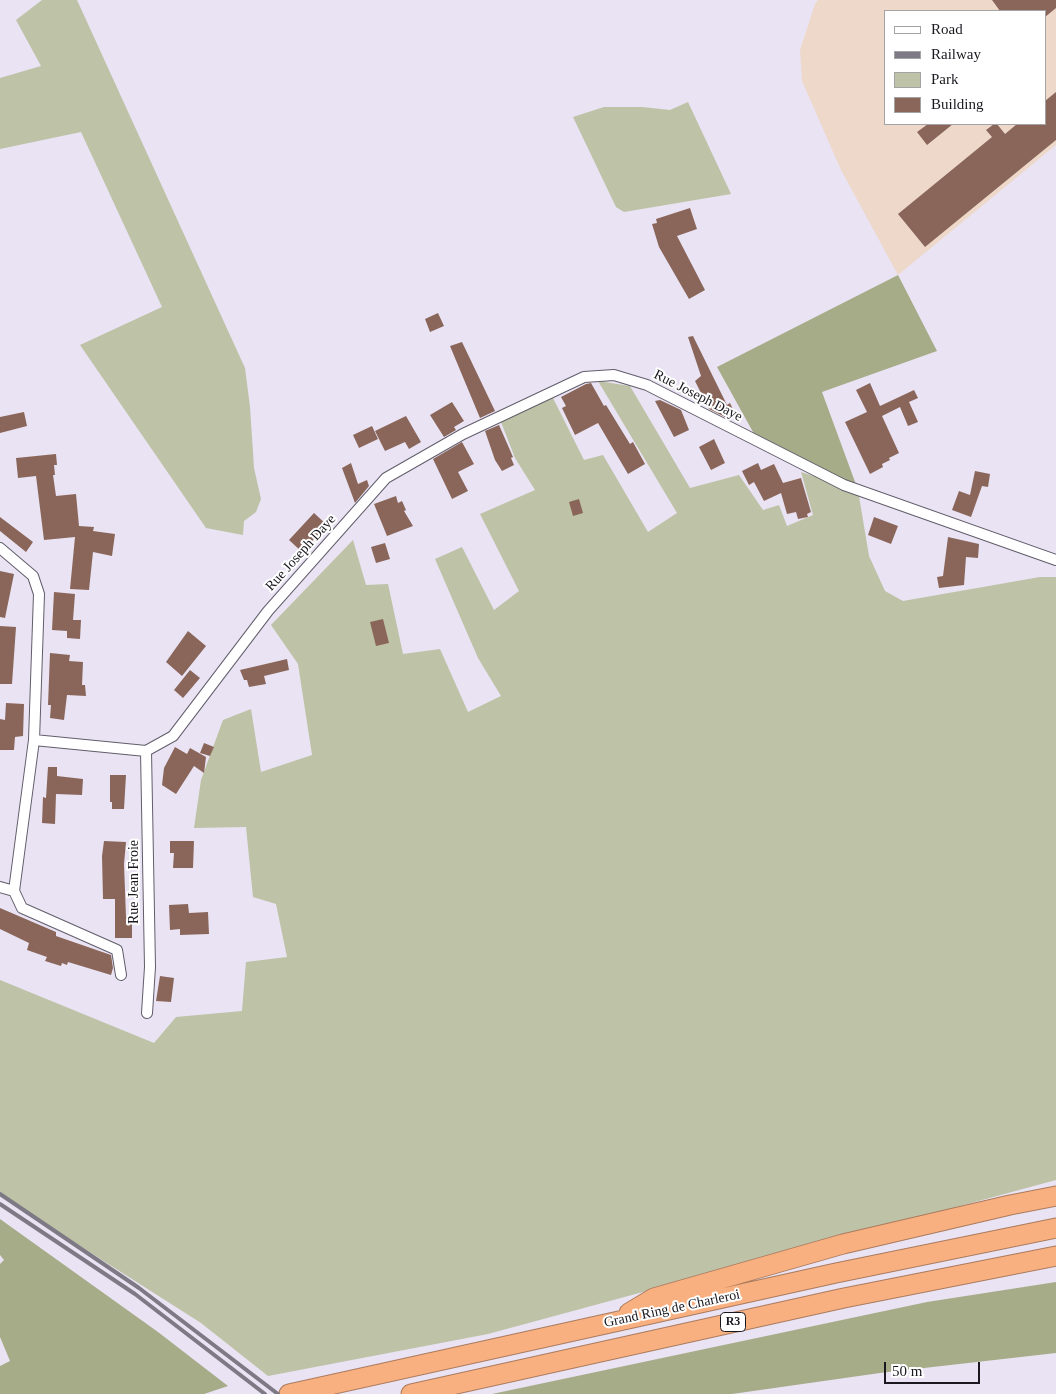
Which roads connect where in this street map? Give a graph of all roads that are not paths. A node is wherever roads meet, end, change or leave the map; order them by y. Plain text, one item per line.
1 (0, 548) edge
2 (1056, 560) edge
3 (34, 740) junction
4 (146, 751) junction
5 (0, 887) edge
6 (14, 891) junction
7 (121, 975) dead end
8 (147, 1013) dead end
9 (1056, 1196) edge
10 (1056, 1228) edge
11 (1056, 1256) edge
12 (617, 1321) junction
13 (289, 1394) edge
14 (411, 1394) edge

1 - 3 street
2 - 4 street, Rue Joseph Daye
3 - 4 street
3 - 6 street
4 - 8 street, Rue Jean Froie
5 - 6 street
6 - 7 street
9 - 12 highway
10 - 12 highway, Grand Ring de Charleroi / R3
11 - 14 highway, Grand Ring de Charleroi / R3
12 - 13 highway, Grand Ring de Charleroi / R3

